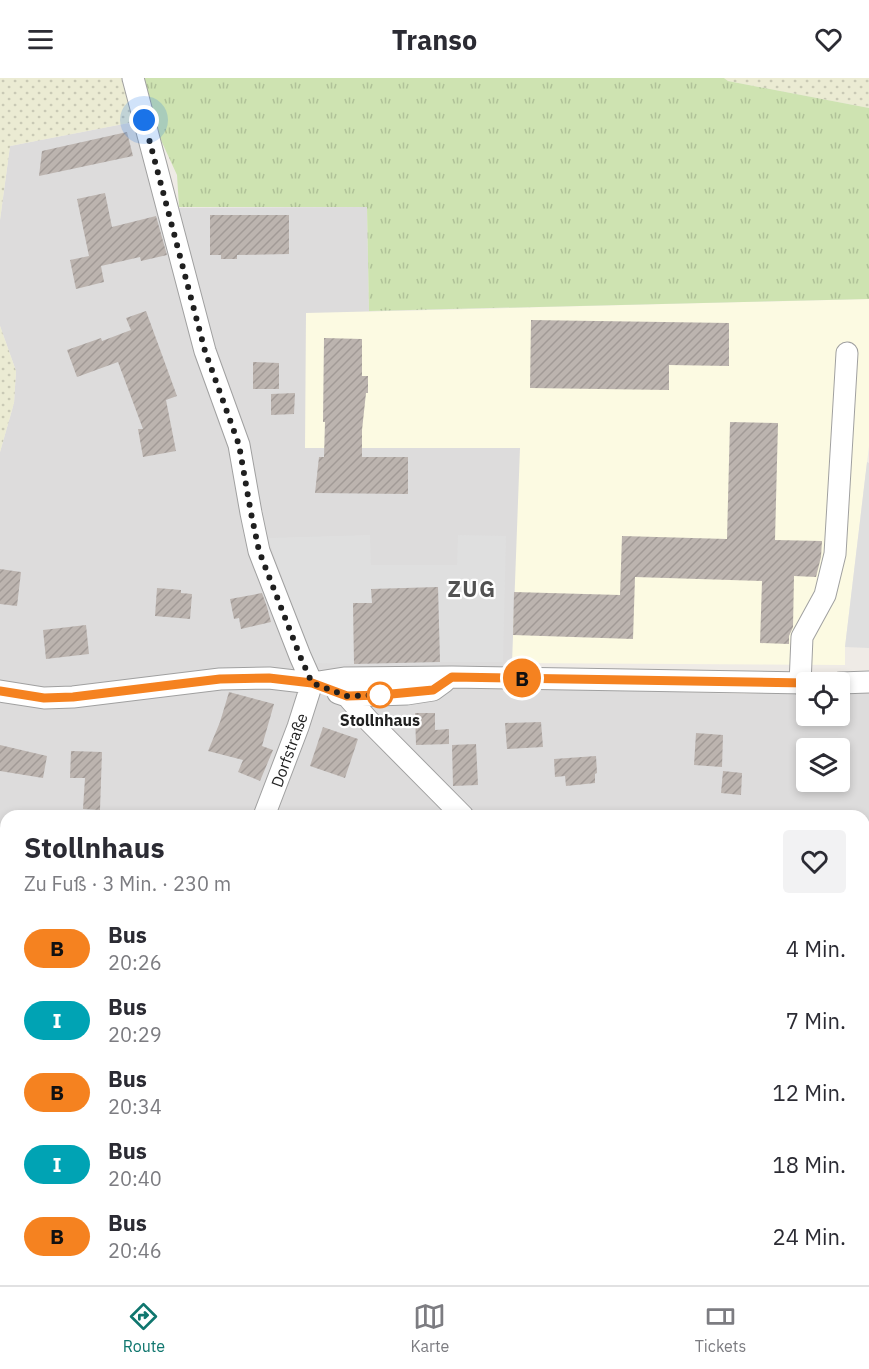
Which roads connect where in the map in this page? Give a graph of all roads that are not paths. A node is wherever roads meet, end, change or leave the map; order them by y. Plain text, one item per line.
1 (133, 78) edge
2 (847, 353) dead end
3 (803, 672) edge
4 (452, 677) junction
5 (869, 682) edge
6 (312, 683) junction
7 (796, 683) edge
8 (850, 683) edge
9 (0, 691) edge
10 (347, 696) junction
11 (266, 810) edge
12 (457, 810) edge

1 - 6 street
2 - 3 street
4 - 6 street
4 - 7 street
4 - 10 street
5 - 8 street
6 - 9 street
6 - 10 street
6 - 11 street, Dorfstraße
10 - 12 street

